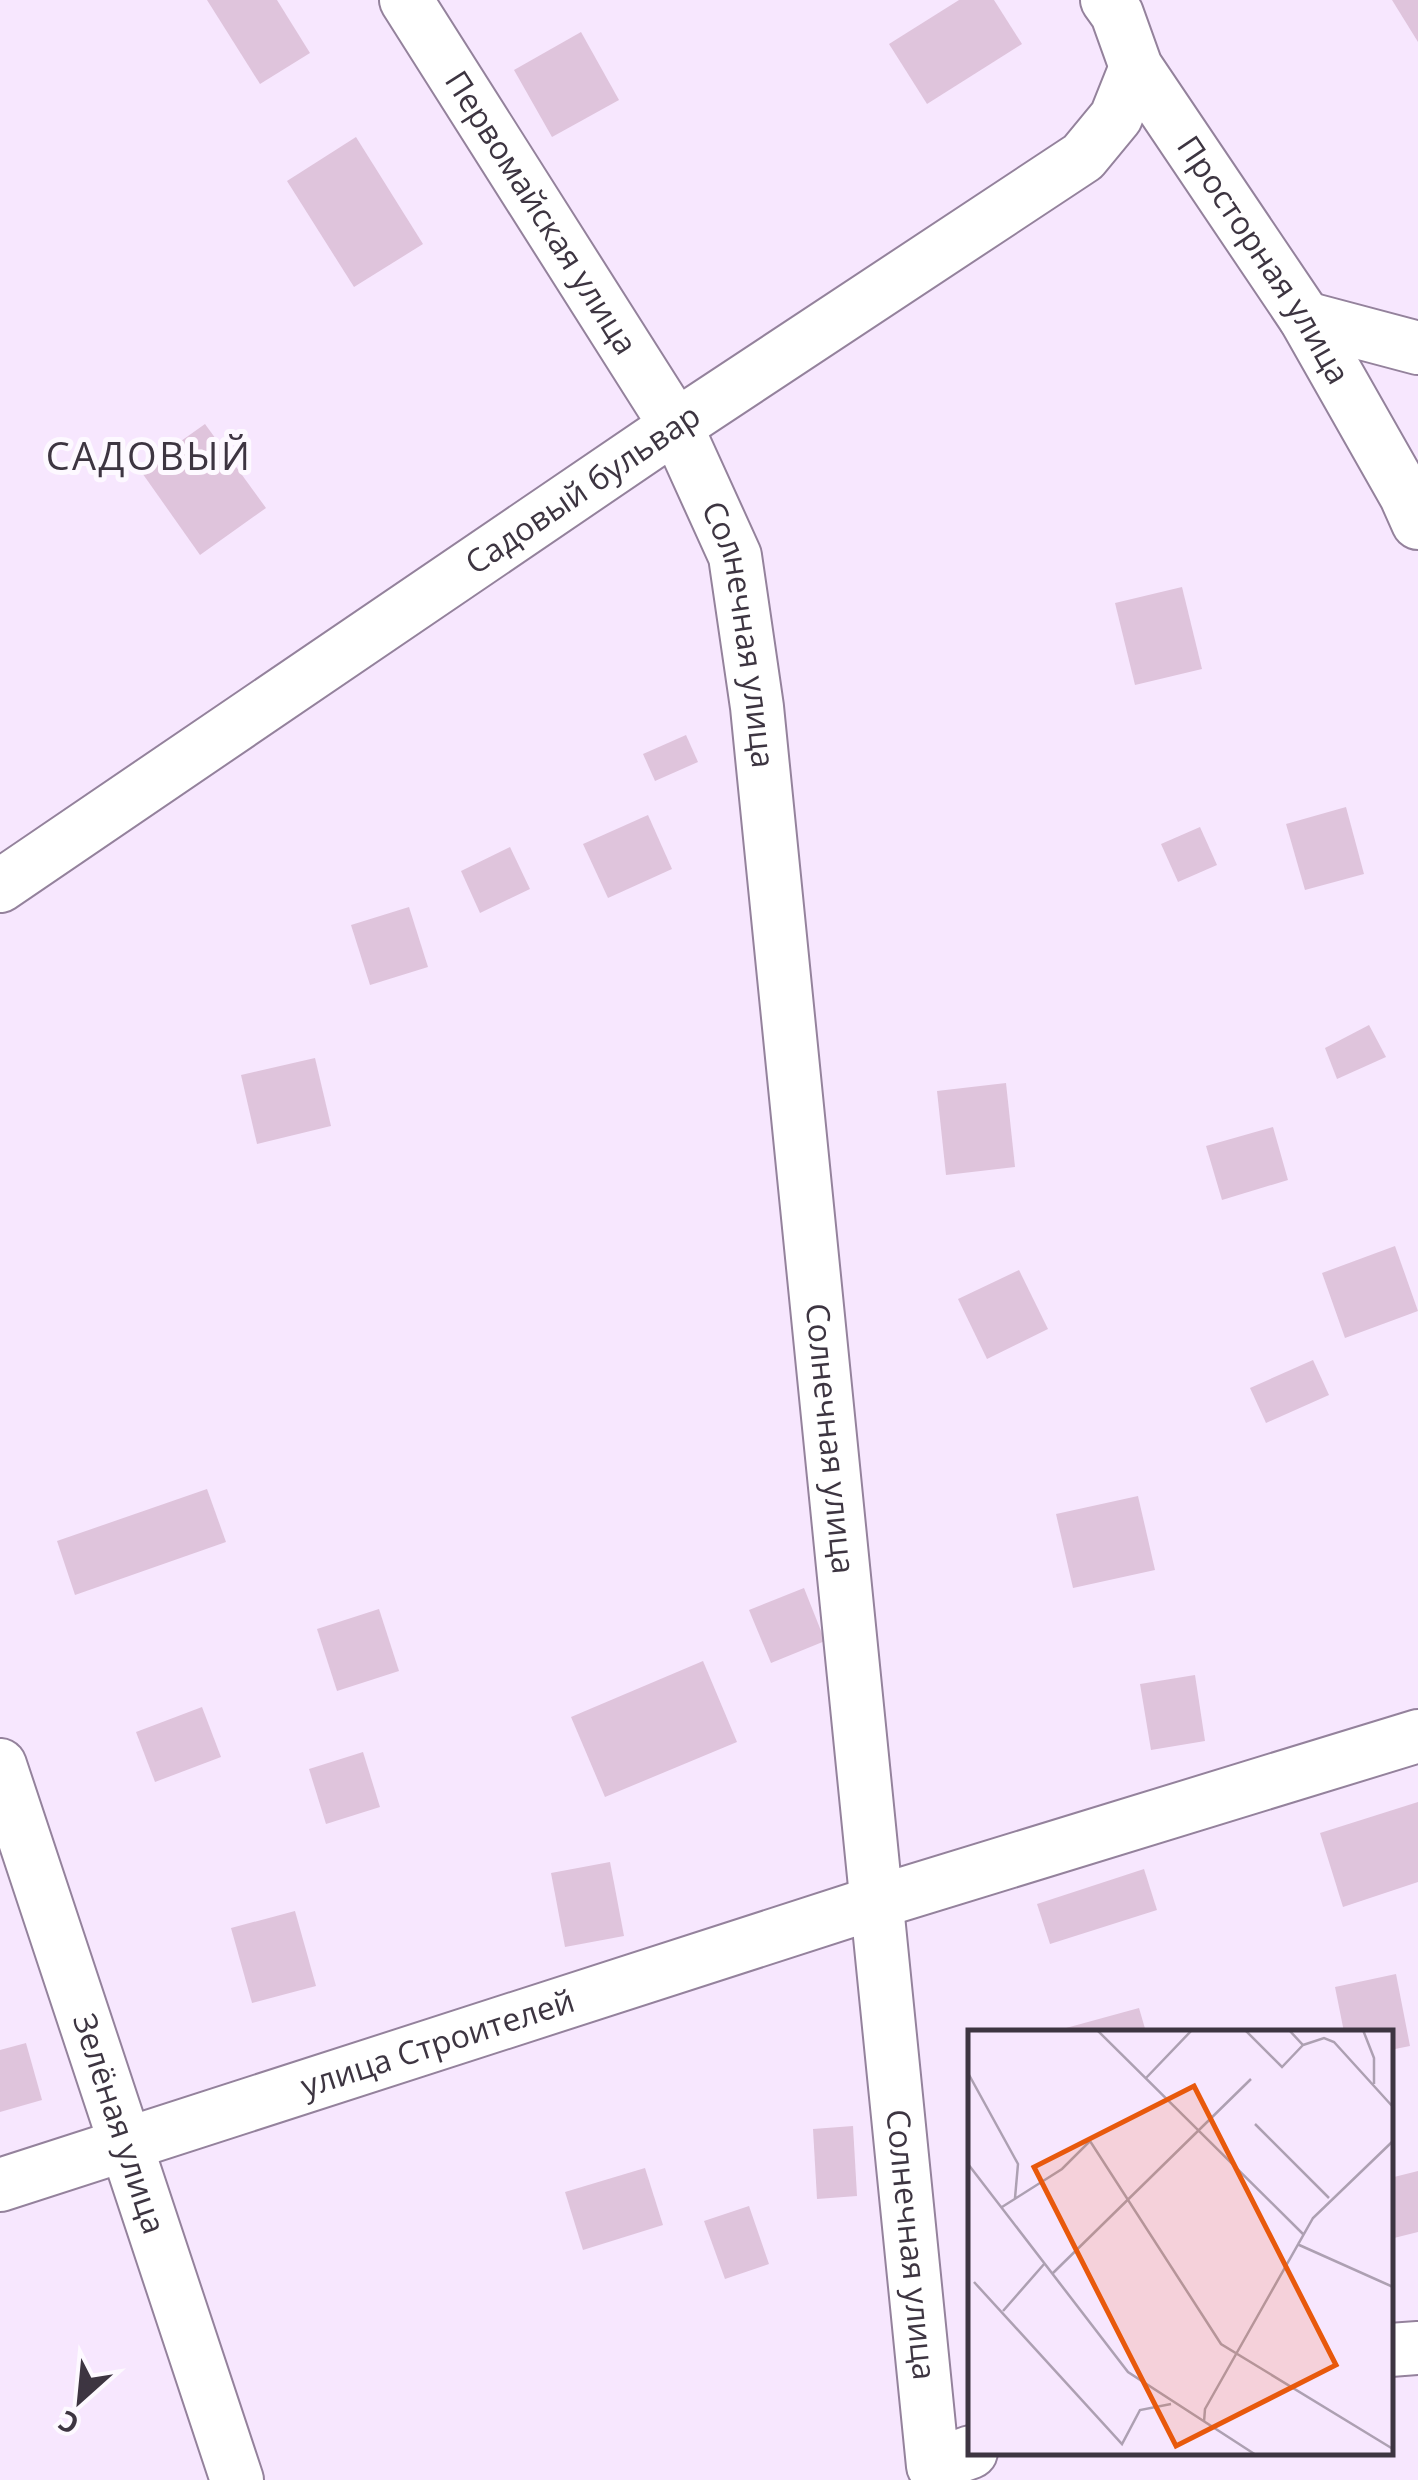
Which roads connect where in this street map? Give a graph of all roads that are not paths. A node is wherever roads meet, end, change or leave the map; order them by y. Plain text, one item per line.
1 (406, 0) edge
2 (1107, 0) edge
3 (1136, 67) junction
4 (1305, 318) junction
5 (1418, 348) edge
6 (676, 426) junction
7 (1418, 523) edge
8 (0, 886) edge
9 (1418, 1736) edge
10 (0, 1765) edge
11 (877, 1902) junction
12 (125, 2146) junction
13 (0, 2185) edge
14 (1418, 2348) edge
15 (1393, 2350) edge
16 (952, 2459) edge
17 (237, 2480) edge

1 - 6 street, Первомайская улица
2 - 3 street, Просторная улица
3 - 4 street, Просторная улица
3 - 6 street, Садовый бульвар
4 - 5 street
4 - 7 street, Просторная улица
6 - 8 street, Садовый бульвар
6 - 11 street, Солнечная улица
9 - 11 street, улица Строителей
10 - 12 street, Зелёная улица
11 - 12 street, улица Строителей
11 - 16 street, Солнечная улица
12 - 13 street, улица Строителей
12 - 17 street, Зелёная улица
14 - 15 street

